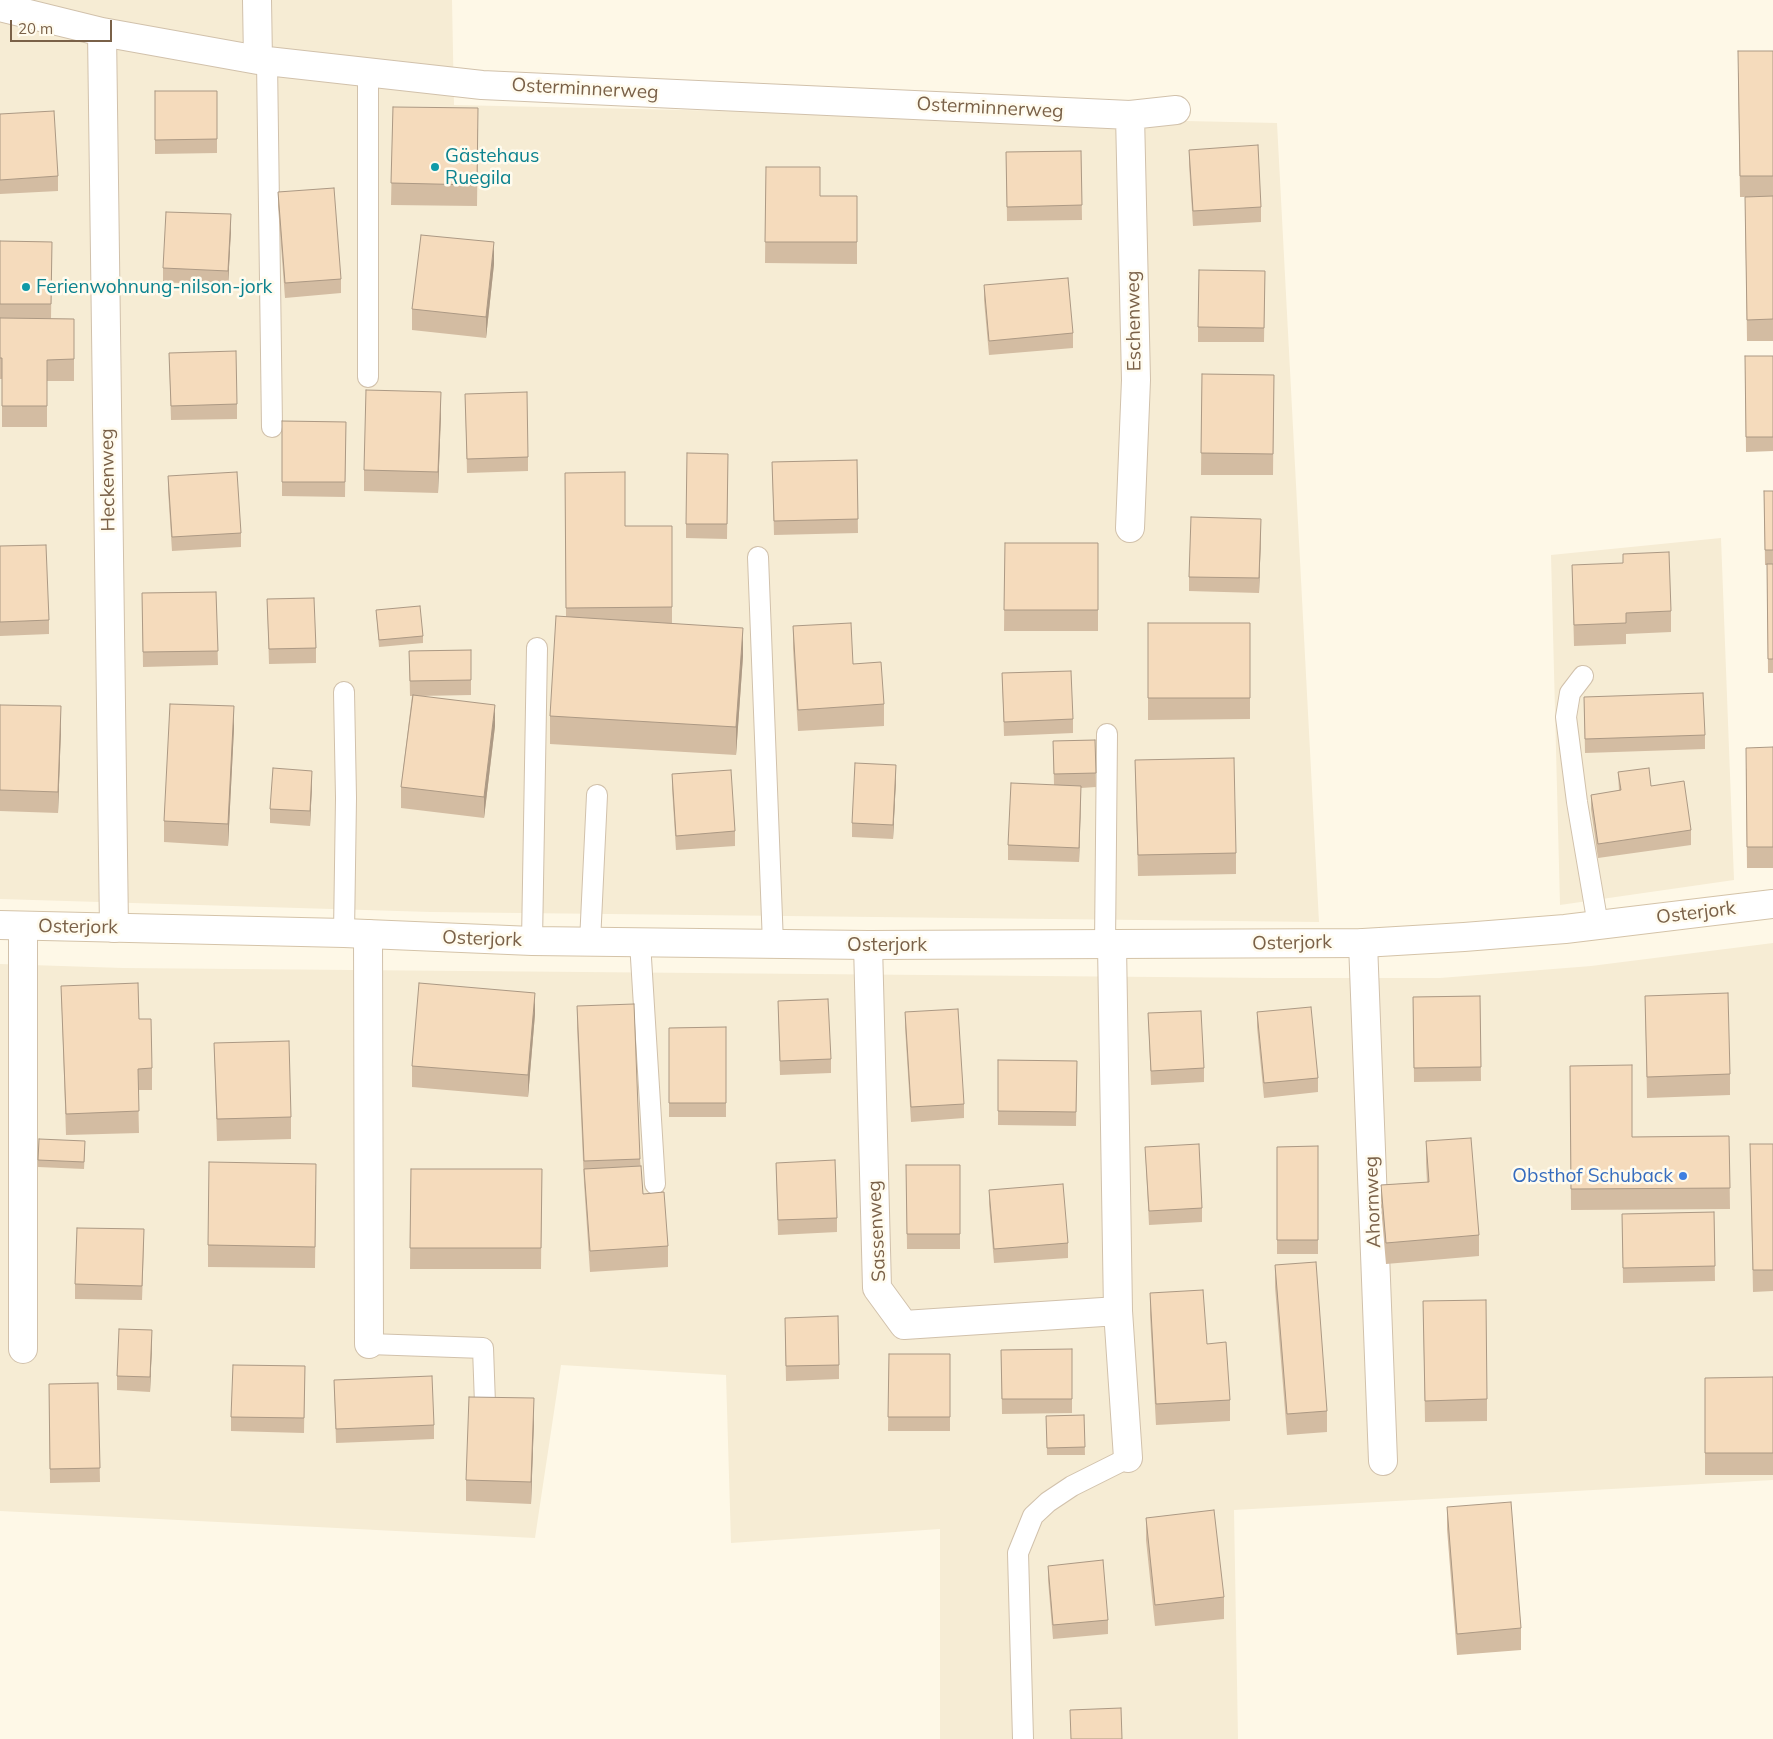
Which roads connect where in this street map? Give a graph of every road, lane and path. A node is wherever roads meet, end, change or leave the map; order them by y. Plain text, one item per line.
1 (257, 0) edge
2 (0, 7) edge
3 (102, 32) junction
4 (262, 61) junction
5 (368, 72) junction
6 (1176, 110) dead end
7 (1130, 115) junction
8 (368, 377) dead end
9 (272, 427) dead end
10 (1130, 528) dead end
11 (758, 556) dead end
12 (537, 648) dead end
13 (1583, 676) dead end
14 (344, 692) dead end
15 (1108, 734) dead end
16 (597, 795) dead end
17 (1773, 904) edge
18 (1598, 925) junction
19 (12, 926) edge
20 (114, 928) junction
21 (356, 933) junction
22 (532, 941) junction
23 (590, 942) junction
24 (640, 942) junction
25 (1363, 942) junction
26 (773, 944) junction
27 (868, 945) junction
28 (1109, 945) junction
29 (655, 1184) dead end
30 (1118, 1311) junction
31 (369, 1344) joint
32 (23, 1349) dead end
33 (485, 1404) edge
34 (1128, 1458) joint
35 (1383, 1461) dead end
36 (1023, 1739) edge

1 - 4 street
2 - 3 street, Osterminnerweg
3 - 4 street, Osterminnerweg
3 - 20 street, Heckenweg
4 - 5 street, Osterminnerweg
4 - 9 lane
5 - 7 street, Osterminnerweg
5 - 8 lane
6 - 7 street, Osterminnerweg
7 - 10 street, Eschenweg
11 - 26 lane
12 - 22 lane
13 - 18 lane
14 - 21 lane
15 - 28 lane
16 - 23 lane
17 - 18 street, Osterjork
18 - 25 street, Osterjork
19 - 20 street, Osterjork
19 - 32 street
20 - 21 street, Osterjork
21 - 22 street, Osterjork
21 - 31 street
22 - 23 street, Osterjork
23 - 24 street, Osterjork
24 - 26 street, Osterjork
24 - 29 lane
25 - 28 street, Osterjork
25 - 35 street, Ahornweg
26 - 27 street, Osterjork
27 - 28 street, Osterjork
27 - 30 street, Sassenweg
28 - 30 street
30 - 34 street
31 - 33 lane
34 - 36 lane

